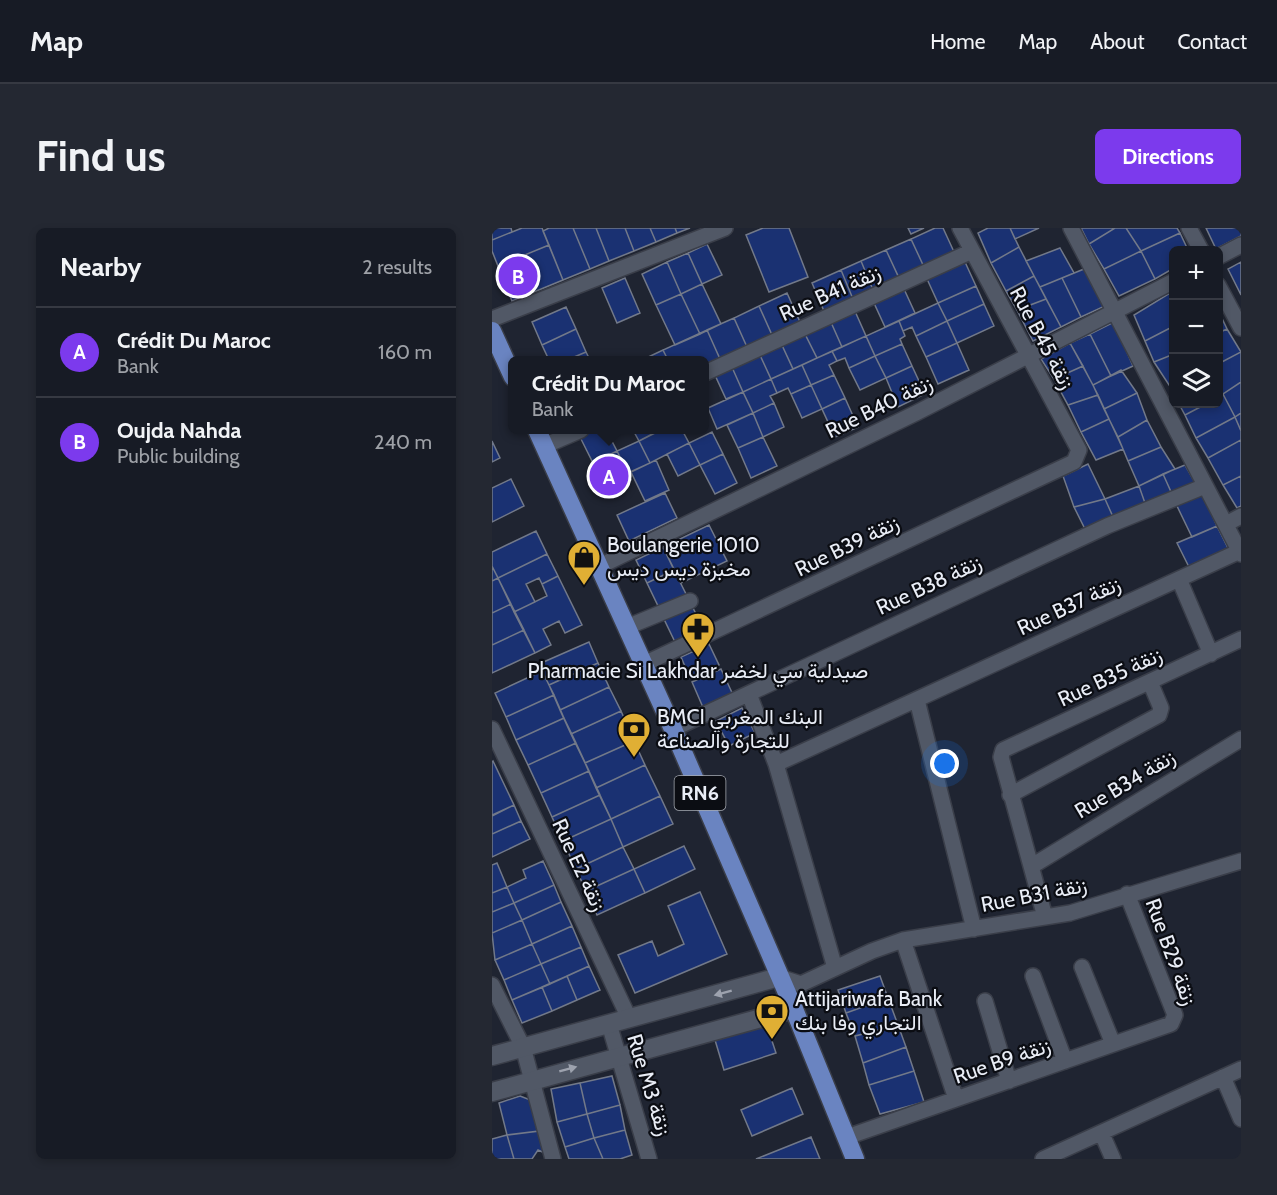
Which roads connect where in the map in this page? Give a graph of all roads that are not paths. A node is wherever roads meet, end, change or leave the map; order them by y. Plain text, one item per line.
1 (725, 228) edge
2 (960, 228) edge
3 (1071, 228) edge
4 (1189, 228) edge
5 (1241, 245) edge
6 (1199, 246) edge
7 (972, 251) junction
8 (1223, 254) edge
9 (1169, 284) edge
10 (1223, 294) edge
11 (1116, 312) junction
12 (492, 318) edge
13 (1241, 328) edge
14 (492, 332) edge
15 (1028, 357) junction
16 (508, 366) edge
17 (709, 371) edge
18 (539, 434) edge
19 (570, 434) edge
20 (544, 446) junction
21 (1068, 465) joint
22 (1205, 486) junction
23 (1241, 516) edge
24 (1226, 524) junction
25 (1240, 553) edge
26 (600, 566) junction
27 (1179, 579) junction
28 (690, 601) dead end
29 (627, 627) junction
30 (1241, 639) edge
31 (1211, 654) junction
32 (644, 664) junction
33 (1150, 682) junction
34 (749, 694) junction
35 (917, 700) junction
36 (492, 729) edge
37 (673, 729) junction
38 (1241, 739) edge
39 (497, 750) edge
40 (776, 764) junction
41 (1010, 795) junction
42 (1241, 861) edge
43 (1032, 866) junction
44 (1127, 894) junction
45 (1045, 917) junction
46 (974, 929) junction
47 (903, 940) junction
48 (1082, 967) dead end
49 (835, 968) junction
50 (1033, 976) dead end
51 (779, 977) junction
52 (801, 984) junction
53 (492, 985) edge
54 (985, 1001) dead end
55 (794, 1009) junction
56 (628, 1018) junction
57 (609, 1024) junction
58 (1171, 1024) joint
59 (1113, 1044) junction
60 (523, 1047) junction
61 (492, 1056) edge
62 (617, 1056) junction
63 (1065, 1061) junction
64 (1241, 1069) edge
65 (1223, 1077) junction
66 (533, 1079) junction
67 (1009, 1081) junction
68 (492, 1092) edge
69 (956, 1099) junction
70 (1241, 1119) edge
71 (1102, 1134) junction
72 (847, 1137) junction
73 (554, 1159) edge
74 (650, 1159) edge
75 (855, 1159) edge
76 (1042, 1159) edge
77 (1113, 1159) edge

1 - 12 street
2 - 7 street, Rue B45 زنقة
3 - 11 street
4 - 6 street
5 - 8 street
7 - 15 street, Rue B45 زنقة
7 - 17 street, Rue B41 زنقة
9 - 11 street, Rue B40 زنقة
10 - 13 street
11 - 15 street, Rue B40 زنقة
11 - 22 street
14 - 16 main road
15 - 21 street, Rue B45 زنقة
15 - 26 street, Rue B40 زنقة
18 - 20 main road, RN6
19 - 20 street
20 - 26 main road, RN6
21 - 32 street, Rue B39 زنقة
22 - 24 street
22 - 34 street, Rue B38 زنقة
23 - 24 street
24 - 25 street
25 - 27 street, Rue B37 زنقة
26 - 29 main road, RN6
27 - 31 street
27 - 35 street, Rue B37 زنقة
28 - 29 street
29 - 32 main road, RN6
30 - 31 street, Rue B35 زنقة
31 - 33 street, Rue B35 زنقة
32 - 37 main road, RN6
33 - 41 street
33 - 41 street, Rue B35 زنقة
34 - 37 street, Rue B38 زنقة
34 - 40 street
35 - 40 street, Rue B37 زنقة
35 - 46 street
36 - 39 street, Rue E2 زنقة
37 - 51 main road, RN6
38 - 43 street, Rue B34 زنقة
39 - 56 street, Rue E2 زنقة
40 - 49 street
41 - 43 street
42 - 44 street, Rue B31 زنقة
43 - 45 street
44 - 45 street, Rue B31 زنقة
44 - 58 street, Rue B29 زنقة
45 - 46 street, Rue B31 زنقة
46 - 47 street, Rue B31 زنقة
47 - 49 street, Rue B31 زنقة
47 - 69 street
48 - 59 street
49 - 52 street, Rue B31 زنقة
50 - 63 street
51 - 52 street
51 - 55 main road, RN6
51 -> 56 street
52 - 55 street
53 - 60 street
54 - 67 street
55 - 62 street
55 - 72 main road, RN6
56 - 57 street
57 - 60 street
57 - 62 street, Rue M3 زنقة
58 - 59 street, Rue B9 زنقة
59 - 63 street, Rue B9 زنقة
60 - 61 street
60 - 66 street
66 -> 62 street
62 - 74 street, Rue M3 زنقة
63 - 67 street, Rue B9 زنقة
64 - 65 street
65 - 70 street
65 - 71 street
66 - 68 street
66 - 73 street
67 - 69 street, Rue B9 زنقة
69 - 72 street, Rue B9 زنقة
71 - 76 street
71 - 77 street
72 - 75 main road, RN6

